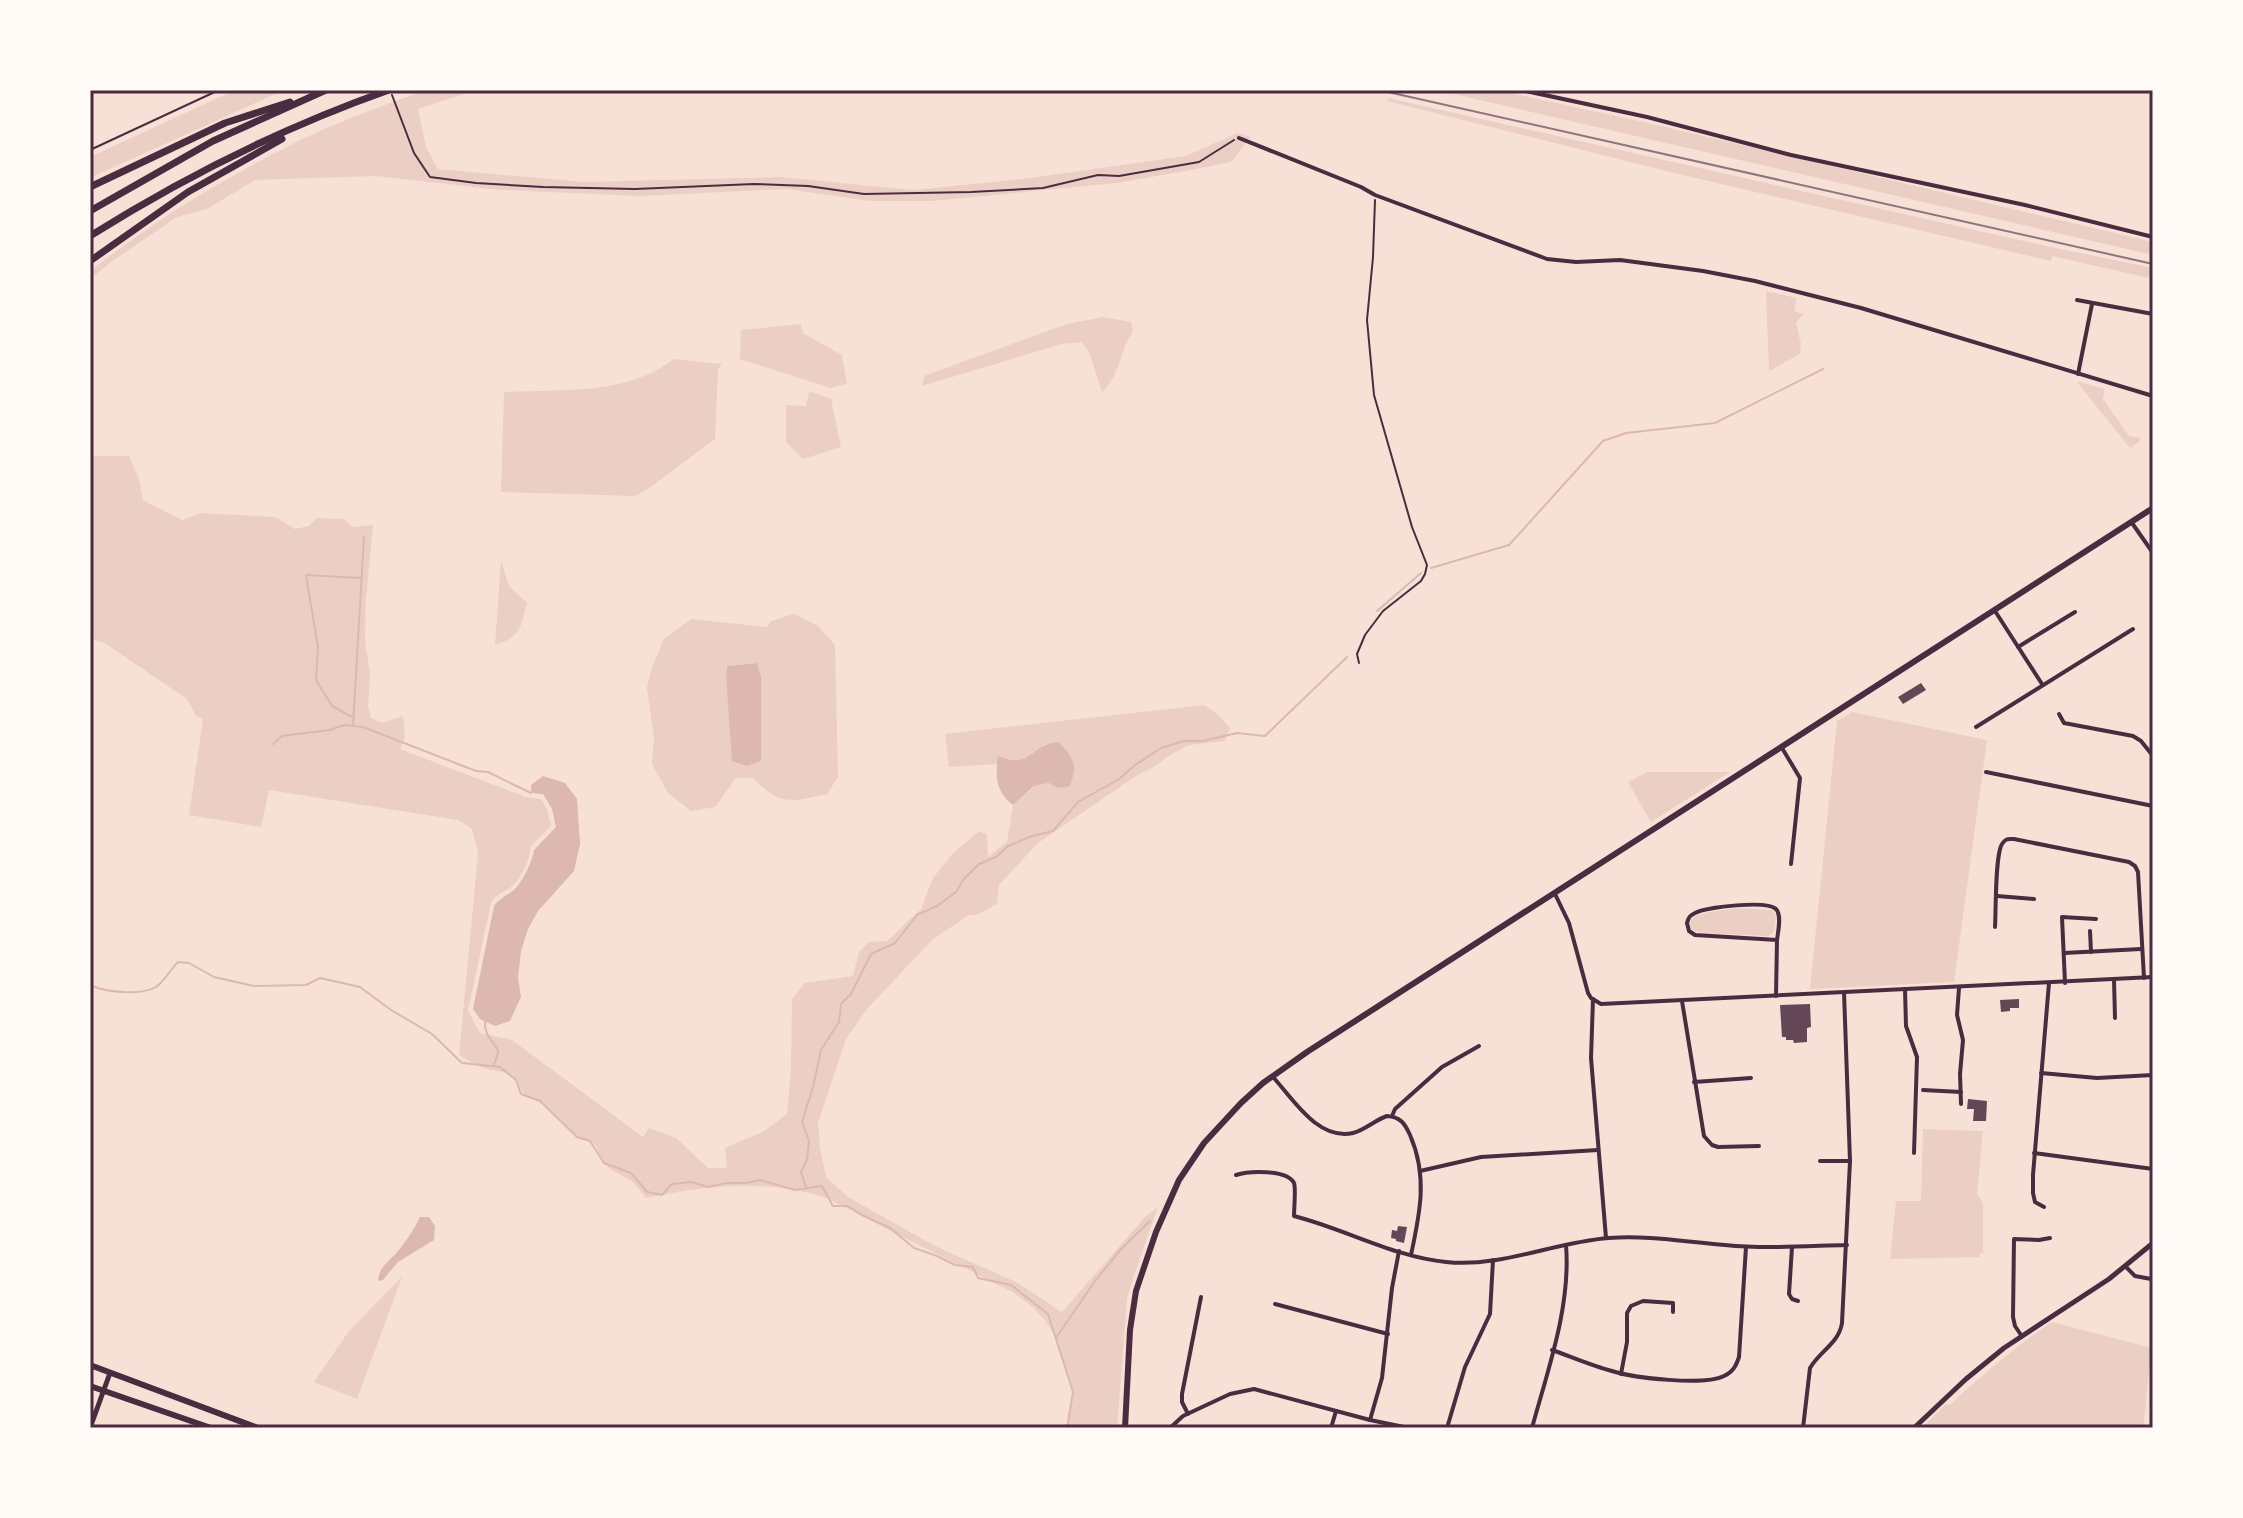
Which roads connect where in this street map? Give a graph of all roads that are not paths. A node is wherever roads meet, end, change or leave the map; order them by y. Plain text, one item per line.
1 (389, 90) edge
2 (1521, 90) edge
3 (325, 91) edge
4 (333, 111) junction
5 (1239, 138) road end
6 (90, 187) edge
7 (90, 211) edge
8 (90, 236) edge
9 (2153, 237) edge
10 (90, 261) edge
11 (2077, 300) dead end
12 (2092, 304) junction
13 (2153, 314) edge
14 (2078, 374) junction
15 (2153, 396) edge
16 (2153, 508) edge
17 (2132, 523) junction
18 (2153, 553) edge
19 (1995, 611) junction
20 (2075, 612) dead end
21 (2133, 629) dead end
22 (2018, 647) junction
23 (2042, 684) junction
24 (2059, 714) dead end
25 (1976, 727) dead end
26 (1782, 748) junction
27 (2153, 756) edge
28 (1986, 772) dead end
29 (2153, 806) edge
30 (1791, 864) dead end
31 (1555, 894) junction
32 (1997, 896) junction
33 (2034, 899) dead end
34 (2096, 919) dead end
35 (1995, 927) dead end
36 (2090, 931) dead end
37 (1777, 940) junction
38 (2142, 949) junction
39 (2091, 952) junction
40 (2064, 953) junction
41 (2153, 977) edge
42 (2144, 978) junction
43 (2114, 980) junction
44 (2049, 983) junction
45 (2065, 983) junction
46 (1959, 987) junction
47 (1905, 989) junction
48 (1844, 992) junction
49 (1776, 996) junction
50 (1593, 999) junction
51 (1682, 1001) junction
52 (2115, 1018) dead end
53 (1479, 1046) dead end
54 (2041, 1073) junction
55 (2153, 1075) edge
56 (1273, 1076) junction
57 (1751, 1078) dead end
58 (1694, 1082) junction
59 (1923, 1090) dead end
60 (1962, 1092) junction
61 (1961, 1104) dead end
62 (1391, 1116) junction
63 (1759, 1146) dead end
64 (1598, 1150) junction
65 (1914, 1153) dead end
66 (2034, 1153) junction
67 (1820, 1161) dead end
68 (1850, 1161) junction
69 (2153, 1169) edge
70 (1420, 1171) junction
71 (1236, 1175) dead end
72 (2044, 1207) dead end
73 (2010, 1233) dead end
74 (1606, 1238) junction
75 (2050, 1238) dead end
76 (2014, 1239) junction
77 (2153, 1243) edge
78 (1566, 1245) junction
79 (1847, 1245) junction
80 (1746, 1247) junction
81 (1792, 1247) junction
82 (1399, 1251) junction
83 (1411, 1255) junction
84 (1493, 1260) junction
85 (2125, 1266) junction
86 (2151, 1279) edge
87 (1201, 1297) dead end
88 (1798, 1301) dead end
89 (1275, 1304) dead end
90 (1673, 1312) dead end
91 (1388, 1334) junction
92 (2021, 1335) junction
93 (1552, 1350) junction
94 (90, 1365) edge
95 (110, 1373) junction
96 (1621, 1374) junction
97 (1258, 1381) dead end
98 (90, 1386) edge
99 (1258, 1389) junction
100 (104, 1391) junction
101 (1336, 1410) junction
102 (1188, 1414) junction
103 (1370, 1420) junction
104 (90, 1428) edge
105 (211, 1428) edge
106 (258, 1428) edge
107 (1125, 1428) edge
108 (1170, 1428) edge
109 (1331, 1428) edge
110 (1409, 1428) edge
111 (1447, 1428) edge
112 (1532, 1428) edge
113 (1803, 1428) edge
114 (1914, 1428) edge

1 - 4 highway
2 - 9 street
3 - 6 highway
3 - 7 highway
4 - 8 highway
4 - 10 highway
5 - 14 street
11 - 12 street
12 - 13 street
12 - 14 street
14 - 15 street
16 - 17 main road
17 - 18 street
17 - 19 main road
19 - 22 street
19 - 26 main road
20 - 22 street
21 - 23 street
22 - 23 street
23 - 25 street
24 - 27 street
26 - 30 street
26 - 31 main road
28 - 29 street
31 - 50 street
31 - 56 main road
32 - 33 street
32 - 35 street
32 - 38 street
34 - 40 street
36 - 39 street
37 - 37 street
37 - 49 street
38 - 39 street
38 - 42 street
39 - 40 street
40 - 45 street
41 - 42 street
42 - 43 street
43 - 45 street
43 - 52 street
44 - 45 street
44 - 46 street
44 - 54 street
46 - 47 street
46 - 60 street
47 - 48 street
47 - 65 street
48 - 49 street
48 - 68 street
49 - 51 street
50 - 51 street
50 - 64 street
51 - 58 street
53 - 62 street
54 - 55 street
54 - 66 street
56 - 62 street
56 - 107 main road
57 - 58 street
58 - 63 street
59 - 60 street
60 - 61 street
62 - 70 street
64 - 70 street
64 - 74 street
66 - 69 street
66 - 72 street
67 - 68 street
68 - 79 street
70 - 83 street
71 - 82 street
73 - 76 street
74 - 78 street
74 - 80 street
75 - 76 street
76 - 92 street
77 - 85 main road
78 - 84 street
78 - 93 street
79 - 81 street
79 - 113 street
80 - 81 street
80 - 96 street
81 - 88 street
82 - 83 street
82 - 91 street
83 - 84 street
84 - 111 street
85 - 86 street
85 - 92 main road
87 - 102 street
89 - 91 street
90 - 96 street
91 - 103 street
92 - 114 main road
93 - 96 street
93 - 112 street
94 - 95 main road
95 - 100 main road
95 - 106 main road
97 - 99 street
98 - 100 main road
99 - 101 street
99 - 102 street
100 - 104 main road
100 - 105 main road
101 - 103 street
101 - 109 street
102 - 108 street
103 - 110 street

